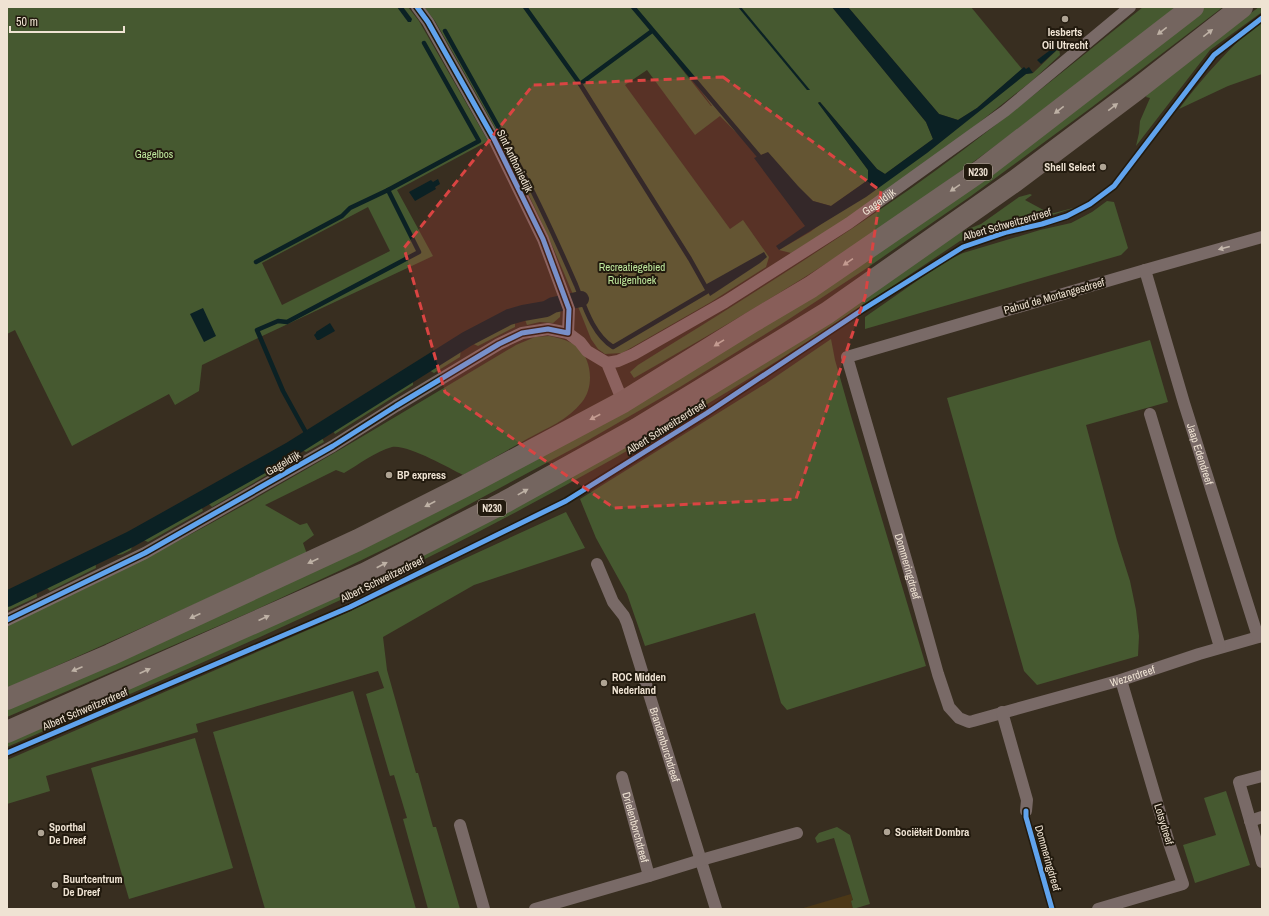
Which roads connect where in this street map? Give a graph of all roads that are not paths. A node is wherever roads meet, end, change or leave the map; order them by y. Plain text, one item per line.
1 (416, 7) edge
2 (1130, 7) edge
3 (1193, 7) edge
4 (1242, 7) edge
5 (1262, 237) edge
6 (1145, 270) junction
7 (568, 333) junction
8 (847, 356) joint
9 (607, 363) junction
10 (623, 402) junction
11 (1150, 414) dead end
12 (597, 564) dead end
13 (7, 620) edge
14 (1260, 636) edge
15 (1220, 648) junction
16 (1121, 680) junction
17 (7, 699) edge
18 (1002, 712) junction
19 (7, 732) edge
20 (1262, 776) edge
21 (622, 777) dead end
22 (1026, 812) dead end
23 (1262, 817) edge
24 (1250, 821) junction
25 (460, 825) dead end
26 (796, 833) dead end
27 (701, 860) junction
28 (1262, 862) edge
29 (650, 876) junction
30 (552, 907) edge
31 (484, 909) edge
32 (535, 909) edge
33 (716, 909) edge
34 (1098, 909) edge

1 - 7 street, Sint Anthoniedijk
2 - 9 street, Gageldijk
3 -> 10 highway, N230
19 -> 4 highway, Albert Schweitzerdreef / N230
5 -> 6 street, Pahud de Mortangesdreef
6 - 8 street, Pahud de Mortangesdreef
6 - 14 street, Jaap Edendreef
7 - 9 street
7 - 13 street, Gageldijk
8 - 18 street, Dommeringdreef
9 - 10 street
10 -> 17 highway, N230
11 - 15 street
12 - 27 street, Brandenburchdreef
14 - 15 street, Wezerdreef
15 - 16 street, Wezerdreef
16 - 18 street, Wezerdreef
16 - 34 street, Lotsydreef
18 - 22 street
20 - 24 street
21 - 29 street, Drielenborchdreef
23 - 24 street
24 - 28 street
25 - 31 street
26 - 27 street
27 - 29 street, Drielenborchdreef
27 - 33 street, Brandenburchdreef
29 - 30 street, Drielenborchdreef
30 - 32 street, Drielenborchdreef

